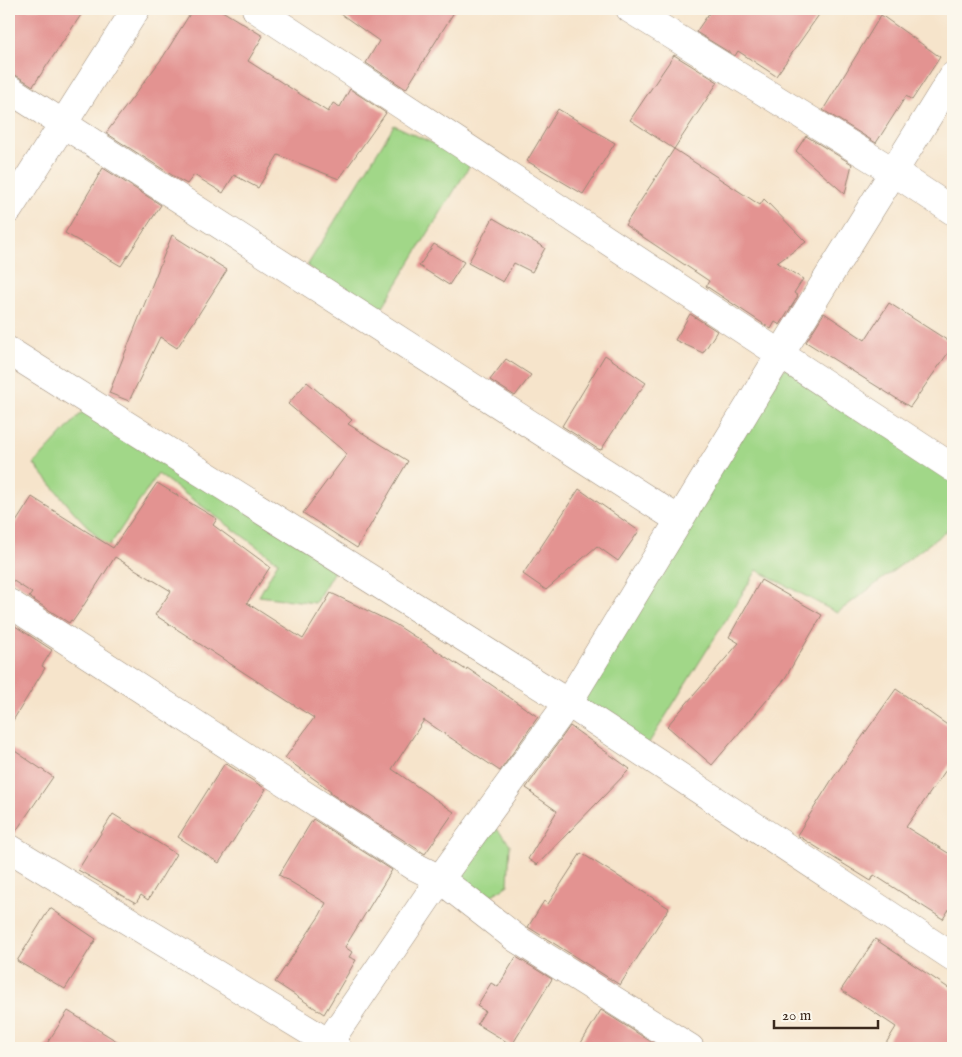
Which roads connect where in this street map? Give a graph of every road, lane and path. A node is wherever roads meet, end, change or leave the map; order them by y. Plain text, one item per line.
1 (136, 9) edge
2 (256, 9) edge
3 (630, 9) edge
4 (953, 76) edge
5 (9, 89) edge
6 (63, 124) junction
7 (894, 172) junction
8 (9, 208) edge
9 (953, 211) edge
10 (9, 351) edge
11 (781, 353) junction
12 (953, 468) edge
13 (679, 520) junction
14 (9, 603) edge
15 (568, 703) junction
16 (9, 848) edge
17 (440, 879) junction
18 (953, 957) edge
19 (330, 1046) edge
20 (690, 1048) edge

1 - 6 street
2 - 11 street
3 - 7 street
4 - 7 street
5 - 6 street
6 - 8 street
6 - 13 street
7 - 9 street
7 - 11 street
10 - 15 street
11 - 12 street
11 - 13 street
13 - 15 street
14 - 17 street
15 - 17 street
15 - 18 street
16 - 19 street
17 - 19 street
17 - 20 street

